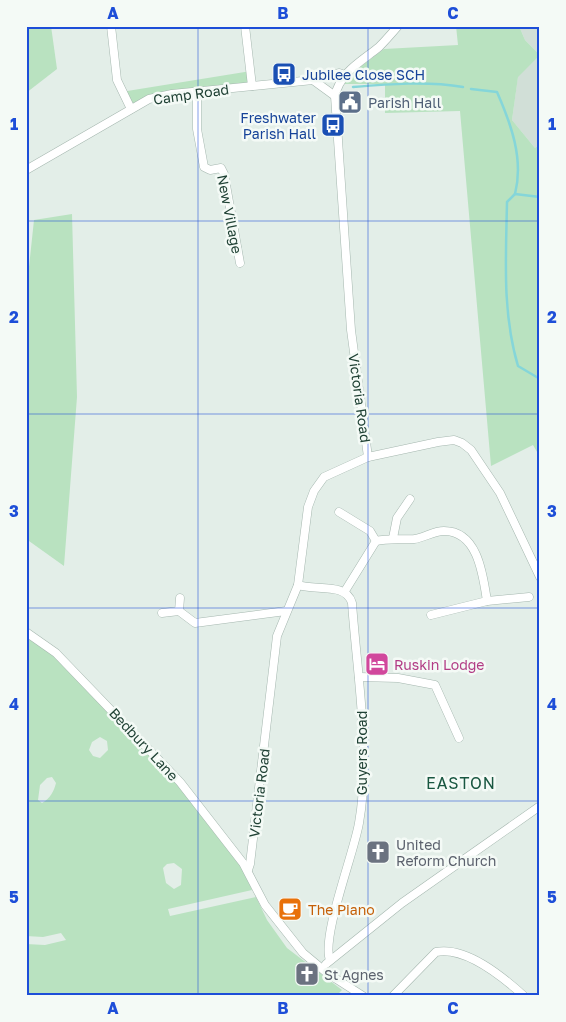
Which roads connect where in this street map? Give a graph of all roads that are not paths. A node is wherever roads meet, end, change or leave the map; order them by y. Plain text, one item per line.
1 (111, 26) edge
2 (246, 26) edge
3 (398, 26) edge
4 (347, 73) junction
5 (313, 80) junction
6 (252, 86) junction
7 (196, 92) junction
8 (335, 96) junction
9 (132, 109) junction
10 (26, 170) edge
11 (240, 263) dead end
12 (368, 457) junction
13 (410, 499) dead end
14 (339, 512) dead end
15 (393, 538) junction
16 (376, 541) junction
17 (540, 577) edge
18 (298, 585) junction
19 (345, 592) junction
20 (529, 597) dead end
21 (180, 598) dead end
22 (488, 601) junction
23 (286, 611) junction
24 (179, 612) junction
25 (162, 613) dead end
26 (431, 616) dead end
27 (26, 632) edge
28 (359, 677) junction
29 (459, 738) dead end
30 (540, 806) edge
31 (248, 870) junction
32 (330, 960) junction
33 (322, 969) junction
34 (363, 996) edge
35 (393, 996) edge
36 (524, 996) edge

1 - 9 street
2 - 6 street
3 - 4 street
4 - 5 street, Camp Road
4 - 8 street, Victoria Road
5 - 6 street, Camp Road
5 - 8 street
6 - 7 street, Camp Road
7 - 9 street, Camp Road
7 - 11 street, New Village
8 - 12 street, Victoria Road
9 - 10 street, Camp Road
12 - 17 street
12 - 18 street, Victoria Road
13 - 15 street
14 - 16 street
15 - 16 street
15 - 22 street
16 - 19 street
18 - 19 street
18 - 23 street, Victoria Road
19 - 28 street, Guyers Road
20 - 22 street
21 - 24 street
22 - 26 street
23 - 24 street
23 - 31 street, Victoria Road
24 - 25 street
27 - 31 street, Bedbury Lane
28 - 29 street
28 - 32 street, Guyers Road
30 - 32 street
31 - 33 street, Bedbury Lane
32 - 33 street
33 - 34 street, Bedbury Lane
35 - 36 street

